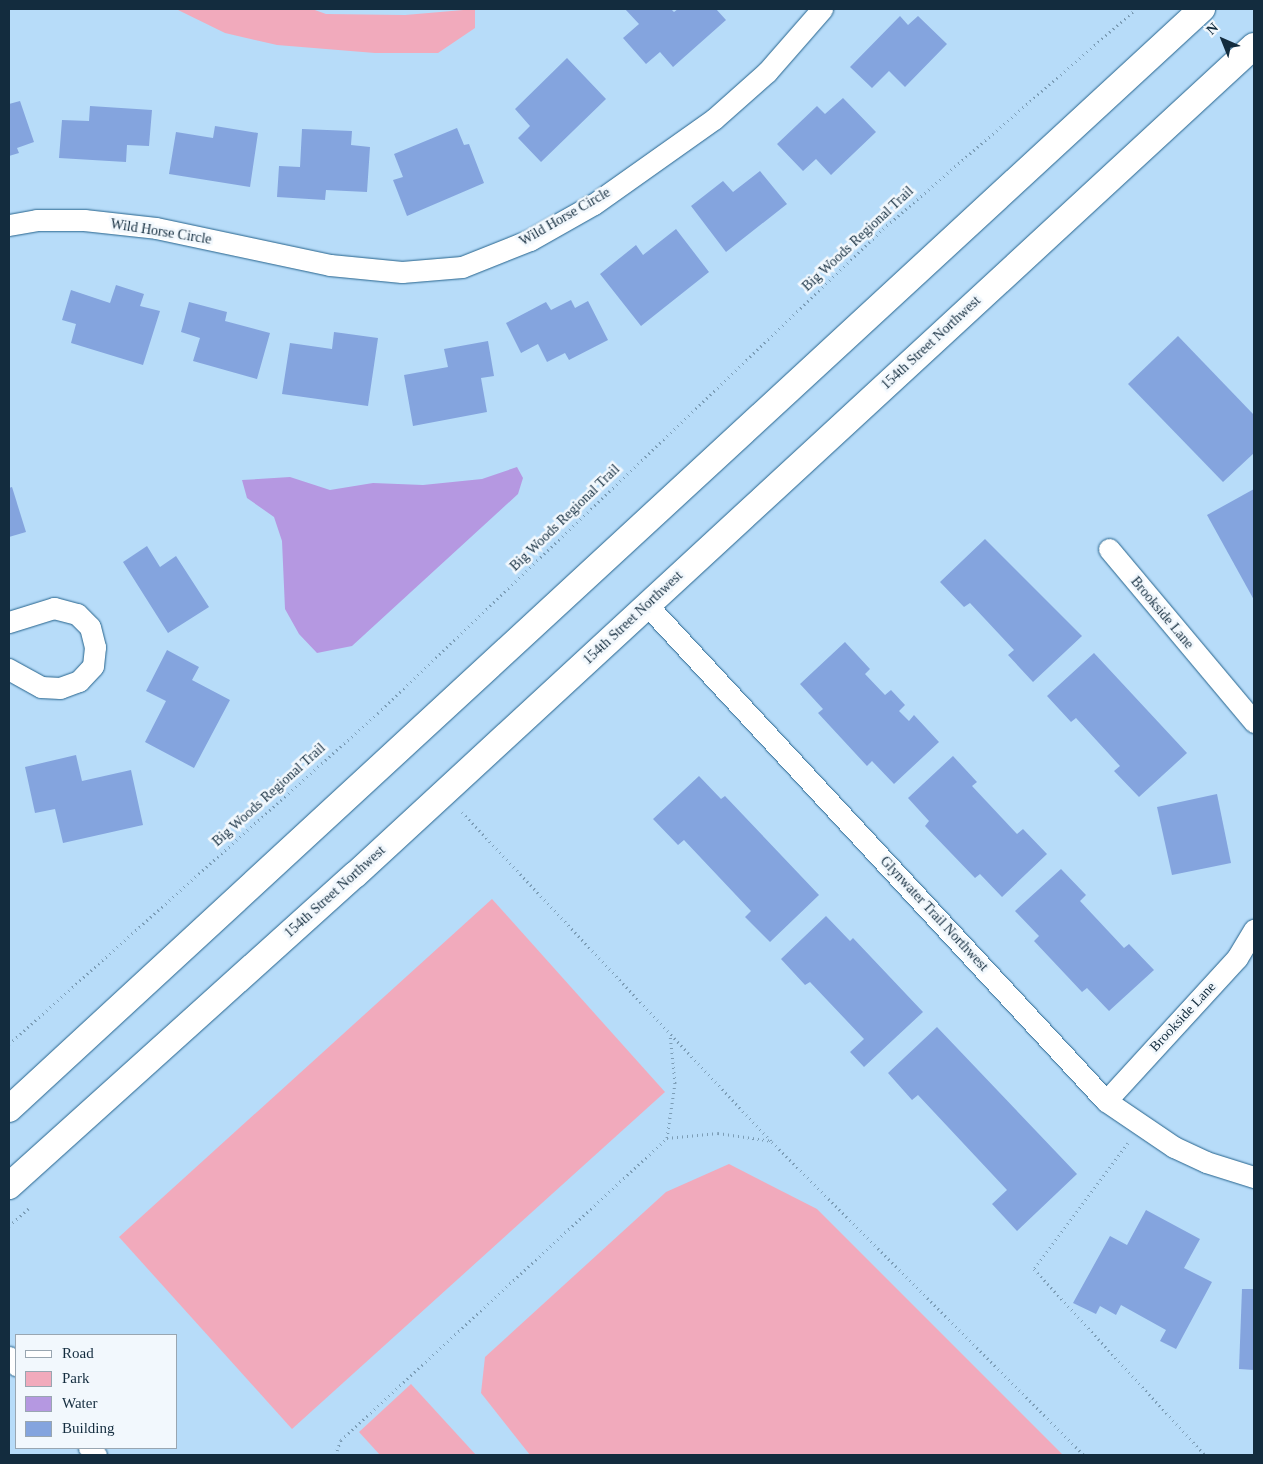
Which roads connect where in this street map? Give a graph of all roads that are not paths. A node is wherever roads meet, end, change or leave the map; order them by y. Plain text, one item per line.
1 (822, 9) edge
2 (1202, 9) edge
3 (1254, 46) edge
4 (9, 225) edge
5 (1108, 549) dead end
6 (647, 605) junction
7 (9, 622) edge
8 (9, 670) edge
9 (1254, 722) edge
10 (1254, 930) edge
11 (1106, 1101) junction
12 (9, 1110) edge
13 (1254, 1177) edge
14 (9, 1186) edge

1 - 4 street, Wild Horse Circle
2 - 12 street
3 - 6 street, 154th Street Northwest
5 - 9 street, Brookside Lane
6 - 11 street, Glynwater Trail Northwest
6 - 14 street, 154th Street Northwest
7 - 8 street
10 - 11 street, Brookside Lane
11 - 13 street, Glynwater Trail Northwest

